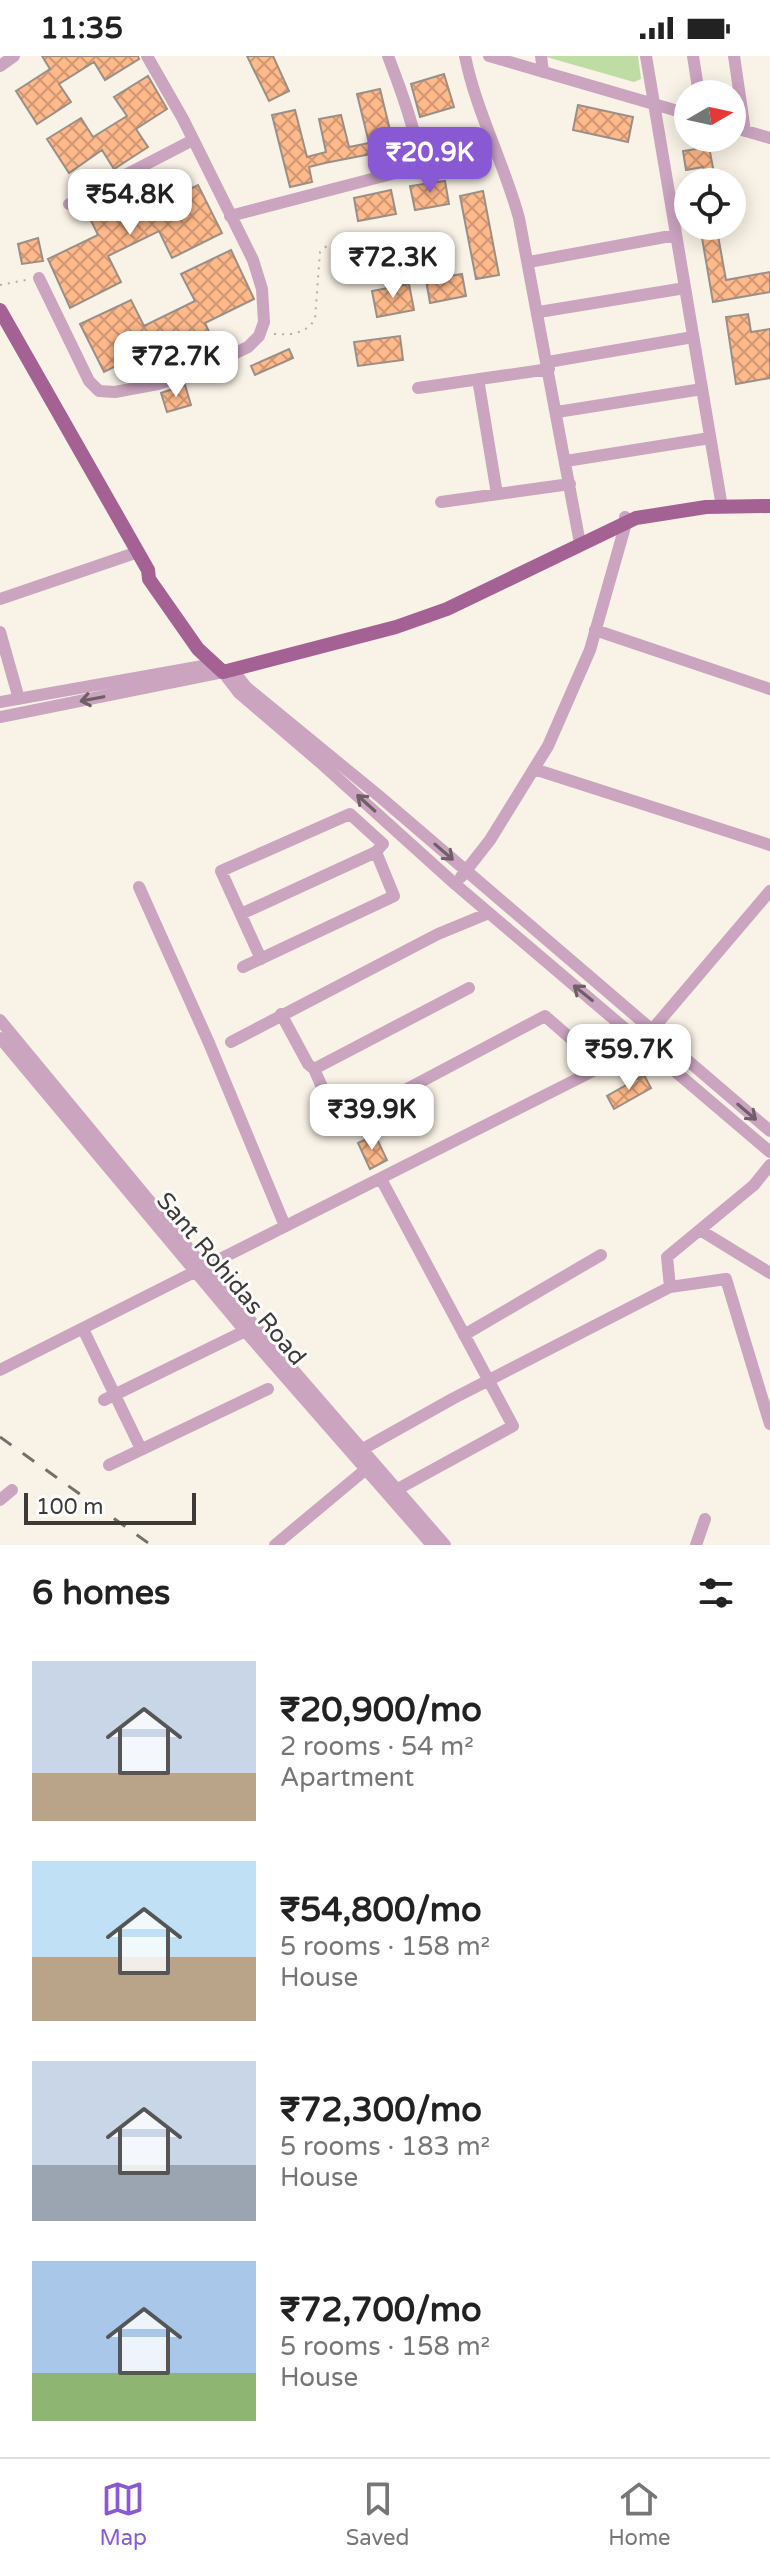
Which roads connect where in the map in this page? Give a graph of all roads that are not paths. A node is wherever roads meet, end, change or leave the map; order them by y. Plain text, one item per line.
1 (14, 56) edge
2 (147, 56) edge
3 (388, 56) edge
4 (465, 56) edge
5 (489, 56) edge
6 (541, 56) edge
7 (646, 56) edge
8 (693, 56) edge
9 (734, 56) edge
10 (512, 59) edge
11 (0, 66) edge
12 (543, 72) junction
13 (697, 80) edge
14 (736, 80) edge
15 (654, 104) junction
16 (674, 110) edge
17 (746, 131) edge
18 (770, 138) edge
19 (193, 140) junction
20 (69, 204) dead end
21 (230, 216) junction
22 (674, 223) edge
23 (674, 235) edge
24 (677, 240) edge
25 (529, 262) junction
26 (39, 278) road end
27 (685, 288) junction
28 (0, 310) edge
29 (539, 312) junction
30 (693, 337) junction
31 (548, 366) junction
32 (478, 379) junction
33 (418, 388) dead end
34 (702, 389) junction
35 (557, 412) junction
36 (710, 438) junction
37 (566, 461) junction
38 (570, 484) junction
39 (497, 494) junction
40 (721, 501) junction
41 (441, 502) dead end
42 (770, 503) edge
43 (625, 520) junction
44 (579, 538) junction
45 (138, 552) junction
46 (0, 599) edge
47 (595, 630) junction
48 (0, 632) edge
49 (223, 667) junction
50 (770, 689) edge
51 (19, 699) junction
52 (0, 702) edge
53 (0, 717) edge
54 (534, 769) junction
55 (337, 770) junction
56 (398, 831) junction
57 (770, 845) edge
58 (379, 848) junction
59 (466, 872) junction
60 (455, 884) junction
61 (139, 887) dead end
62 (770, 891) edge
63 (489, 913) junction
64 (241, 914) junction
65 (261, 959) junction
66 (243, 967) dead end
67 (469, 988) dead end
68 (281, 1014) junction
69 (0, 1020) edge
70 (646, 1036) junction
71 (0, 1038) edge
72 (231, 1042) dead end
73 (314, 1069) junction
74 (597, 1069) junction
75 (770, 1131) edge
76 (770, 1152) edge
77 (770, 1165) edge
78 (381, 1179) junction
79 (285, 1226) junction
80 (700, 1230) junction
81 (601, 1255) dead end
82 (201, 1270) junction
83 (770, 1273) edge
84 (670, 1287) junction
85 (83, 1329) junction
86 (245, 1331) junction
87 (464, 1335) junction
88 (0, 1370) edge
89 (489, 1381) junction
90 (268, 1389) dead end
91 (109, 1397) junction
92 (770, 1424) edge
93 (141, 1449) junction
94 (361, 1450) junction
95 (109, 1465) dead end
96 (369, 1467) junction
97 (12, 1490) dead end
98 (396, 1490) junction
99 (0, 1500) edge
100 (705, 1519) dead end
101 (275, 1545) edge
102 (432, 1545) edge
103 (445, 1545) edge
104 (696, 1545) edge

1 - 11 street
2 - 19 street
3 - 21 street
4 - 25 street
5 - 10 street
6 - 12 street
7 - 15 street
8 - 13 street
9 - 14 street
10 - 12 street
12 - 15 street
15 - 16 street
15 - 22 street
17 - 18 street
19 - 20 street
19 - 21 street
21 - 26 street
23 - 25 street
24 - 27 street
25 - 29 street
27 - 29 street
27 - 30 street
28 - 45 main road
29 - 31 street
30 - 31 street
30 - 34 street
31 - 32 street
31 - 35 street
32 - 33 street
32 - 39 street
34 - 35 street
34 - 36 street
35 - 37 street
36 - 37 street
36 - 40 street
37 - 38 street
38 - 39 street
38 - 44 street
39 - 41 street
40 - 42 main road
40 - 43 main road
42 - 43 main road
43 - 44 main road
43 - 47 street
43 - 49 main road
44 - 49 main road
45 - 46 street
45 - 49 main road
47 - 50 street
47 - 54 street
48 - 51 street
49 - 51 street
49 -> 53 street
49 - 55 street
51 - 52 street
54 - 57 street
54 - 59 street
56 -> 55 street
55 -> 59 street
56 - 58 street
56 - 60 street
58 - 64 street
58 - 64 street
58 - 65 street
59 - 60 street
59 - 70 street
60 - 63 street
61 - 79 street
62 - 70 street
63 - 68 street
70 -> 63 street
64 - 65 street
65 - 66 street
67 - 73 street
68 - 72 street
68 - 73 street
69 - 82 street
70 - 74 street
70 -> 75 street
70 - 76 street
71 - 82 street, Sant Rohidas Road
73 - 74 street
74 - 78 street
77 - 80 street
78 - 79 street
78 - 87 street
79 - 82 street
80 - 83 street
80 - 84 street
81 - 87 street
82 - 85 street
82 - 86 street, Sant Rohidas Road
82 - 94 street
84 - 89 street
84 - 92 street
85 - 88 street
85 - 91 street
86 - 91 street
86 - 96 street, Sant Rohidas Road
87 - 89 street
89 - 94 street
89 - 98 street
90 - 93 street
91 - 93 street
93 - 95 street
94 - 96 street
96 - 98 street
96 - 101 street
96 - 102 street, Sant Rohidas Road
97 - 99 street
98 - 103 street
100 - 104 street

